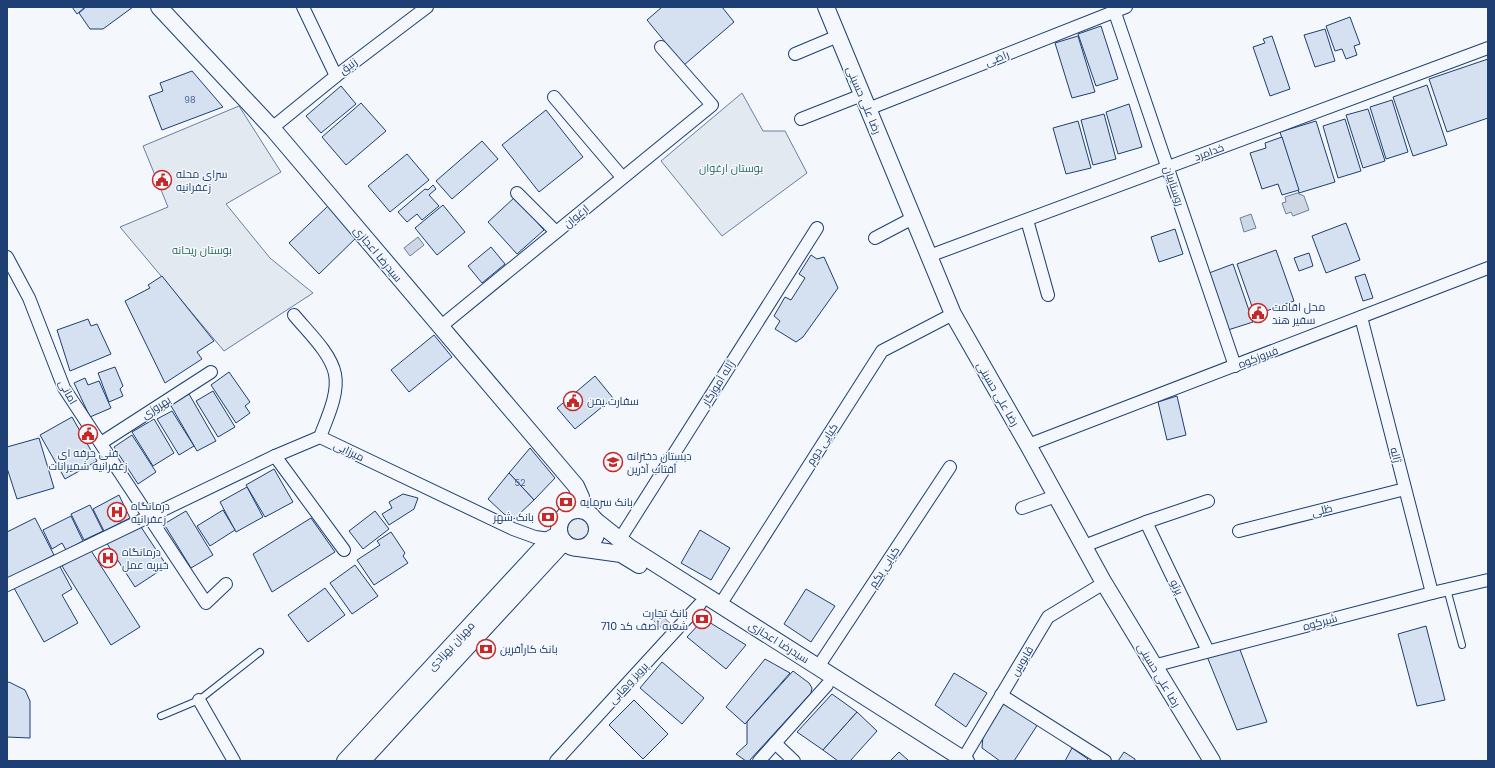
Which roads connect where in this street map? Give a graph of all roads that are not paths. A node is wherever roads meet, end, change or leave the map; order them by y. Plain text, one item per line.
1 (159, 7) edge
2 (303, 7) edge
3 (426, 7) edge
4 (826, 7) edge
5 (1126, 7) edge
6 (1113, 9) edge
7 (838, 36) junction
8 (661, 47) dead end
9 (1488, 48) edge
10 (795, 54) dead end
11 (336, 76) junction
12 (554, 97) dead end
13 (865, 102) junction
14 (801, 119) dead end
15 (272, 128) junction
16 (1168, 168) junction
17 (622, 177) junction
18 (517, 193) dead end
19 (913, 218) junction
20 (1027, 220) junction
21 (817, 228) dead end
22 (556, 232) junction
23 (876, 238) dead end
24 (929, 256) junction
25 (8, 259) edge
26 (1488, 268) edge
27 (7, 279) edge
28 (1048, 295) dead end
29 (294, 314) dead end
30 (953, 314) junction
31 (1361, 317) junction
32 (440, 327) junction
33 (1235, 366) junction
34 (211, 372) dead end
35 (320, 437) junction
36 (101, 443) junction
37 (1028, 446) junction
38 (275, 456) junction
39 (950, 467) dead end
40 (1405, 490) junction
41 (1056, 496) junction
42 (1208, 502) dead end
43 (1022, 508) dead end
44 (579, 509) junction
45 (150, 516) junction
46 (595, 520) junction
47 (1146, 522) junction
48 (1239, 531) dead end
49 (620, 539) junction
50 (563, 541) junction
51 (1084, 546) junction
52 (344, 550) dead end
53 (1488, 580) edge
54 (1104, 582) junction
55 (226, 584) dead end
56 (7, 585) edge
57 (1447, 589) junction
58 (1432, 593) junction
59 (700, 604) junction
60 (720, 605) junction
61 (1462, 645) dead end
62 (1208, 651) junction
63 (260, 652) dead end
64 (1153, 666) junction
65 (818, 667) junction
66 (827, 685) junction
67 (1001, 695) junction
68 (199, 700) junction
69 (161, 716) dead end
70 (775, 743) junction
71 (963, 760) edge
72 (234, 761) edge
73 (345, 761) edge
74 (362, 761) edge
75 (556, 761) edge
76 (759, 761) edge
77 (794, 761) edge
78 (946, 761) edge
79 (1105, 761) edge
80 (1212, 761) edge

1 - 15 main road, سیدرضا اعجازی
2 - 11 street
3 - 11 street, زنبق
4 - 7 main road, رضا علی حسینی
5 - 6 street, راضی
6 - 13 street, راضی
6 - 16 street, روستاییان
7 - 10 street
7 - 13 main road, رضا علی حسینی
8 - 17 street, ارغوان
9 - 16 street, خدامرد
11 - 15 street, زنبق
12 - 17 street
13 - 14 street, راضی
13 - 19 main road, رضا علی حسینی
15 - 32 main road, سیدرضا اعجازی
16 - 20 street, خدامرد
16 - 33 street, روستاییان
17 - 22 street, ارغوان
18 - 22 street
19 - 23 street
19 - 24 main road, رضا علی حسینی
20 - 24 street, خدامرد
20 - 28 street
21 - 49 street, ژاله آموزگار
22 - 32 street, ارغوان
24 - 30 main road, رضا علی حسینی
25 - 27 street
25 - 36 street, امانی
26 - 31 street, فیروزکوه
29 - 35 street
30 - 37 main road, رضا علی حسینی
30 - 60 street, کیایی دوم
31 - 33 street, فیروزکوه
31 - 40 street, ژاله
32 - 44 main road, سیدرضا اعجازی
33 - 37 street, فیروزکوه
34 - 36 street, بهروزی
35 - 38 street, میرزایی
35 - 50 street, میرزایی
36 - 45 street, امانی
37 - 41 main road, رضا علی حسینی
38 - 45 street, میرزایی
38 - 52 street
39 - 65 street, کیایی یکم
40 - 48 street, ظلی
40 - 58 street, ژاله
41 - 43 street
41 - 51 main road, رضا علی حسینی
42 - 47 street
44 - 46 main road
44 - 50 main road
45 - 55 street, امانی
45 - 56 street, میرزایی
46 - 49 main road, سیدرضا اعجازی
46 - 50 main road
47 - 51 street
47 - 62 street, پرتو
49 - 60 main road, سیدرضا اعجازی
50 - 59 main road, سیدرضا اعجازی
50 - 73 main road, مهران بهزادی
50 - 74 main road, مهران بهزادی
51 - 54 main road, رضا علی حسینی
53 - 57 street, شیرکوه
54 - 64 main road, رضا علی حسینی
54 - 67 street, قایوس
57 - 58 street, شیرکوه
57 - 61 lane
58 - 62 street, شیرکوه
59 - 66 main road, سیدرضا اعجازی
59 - 75 street, پرویز وهابی
60 - 65 main road, سیدرضا اعجازی
62 - 64 street, شیرکوه
63 - 68 lane
64 - 80 main road, رضا علی حسینی
65 - 71 main road, سیدرضا اعجازی
66 - 70 street
66 - 78 main road, سیدرضا اعجازی
67 - 71 street, قایوس
67 - 79 street
68 - 69 lane
68 - 72 street
70 - 76 street
70 - 77 street

